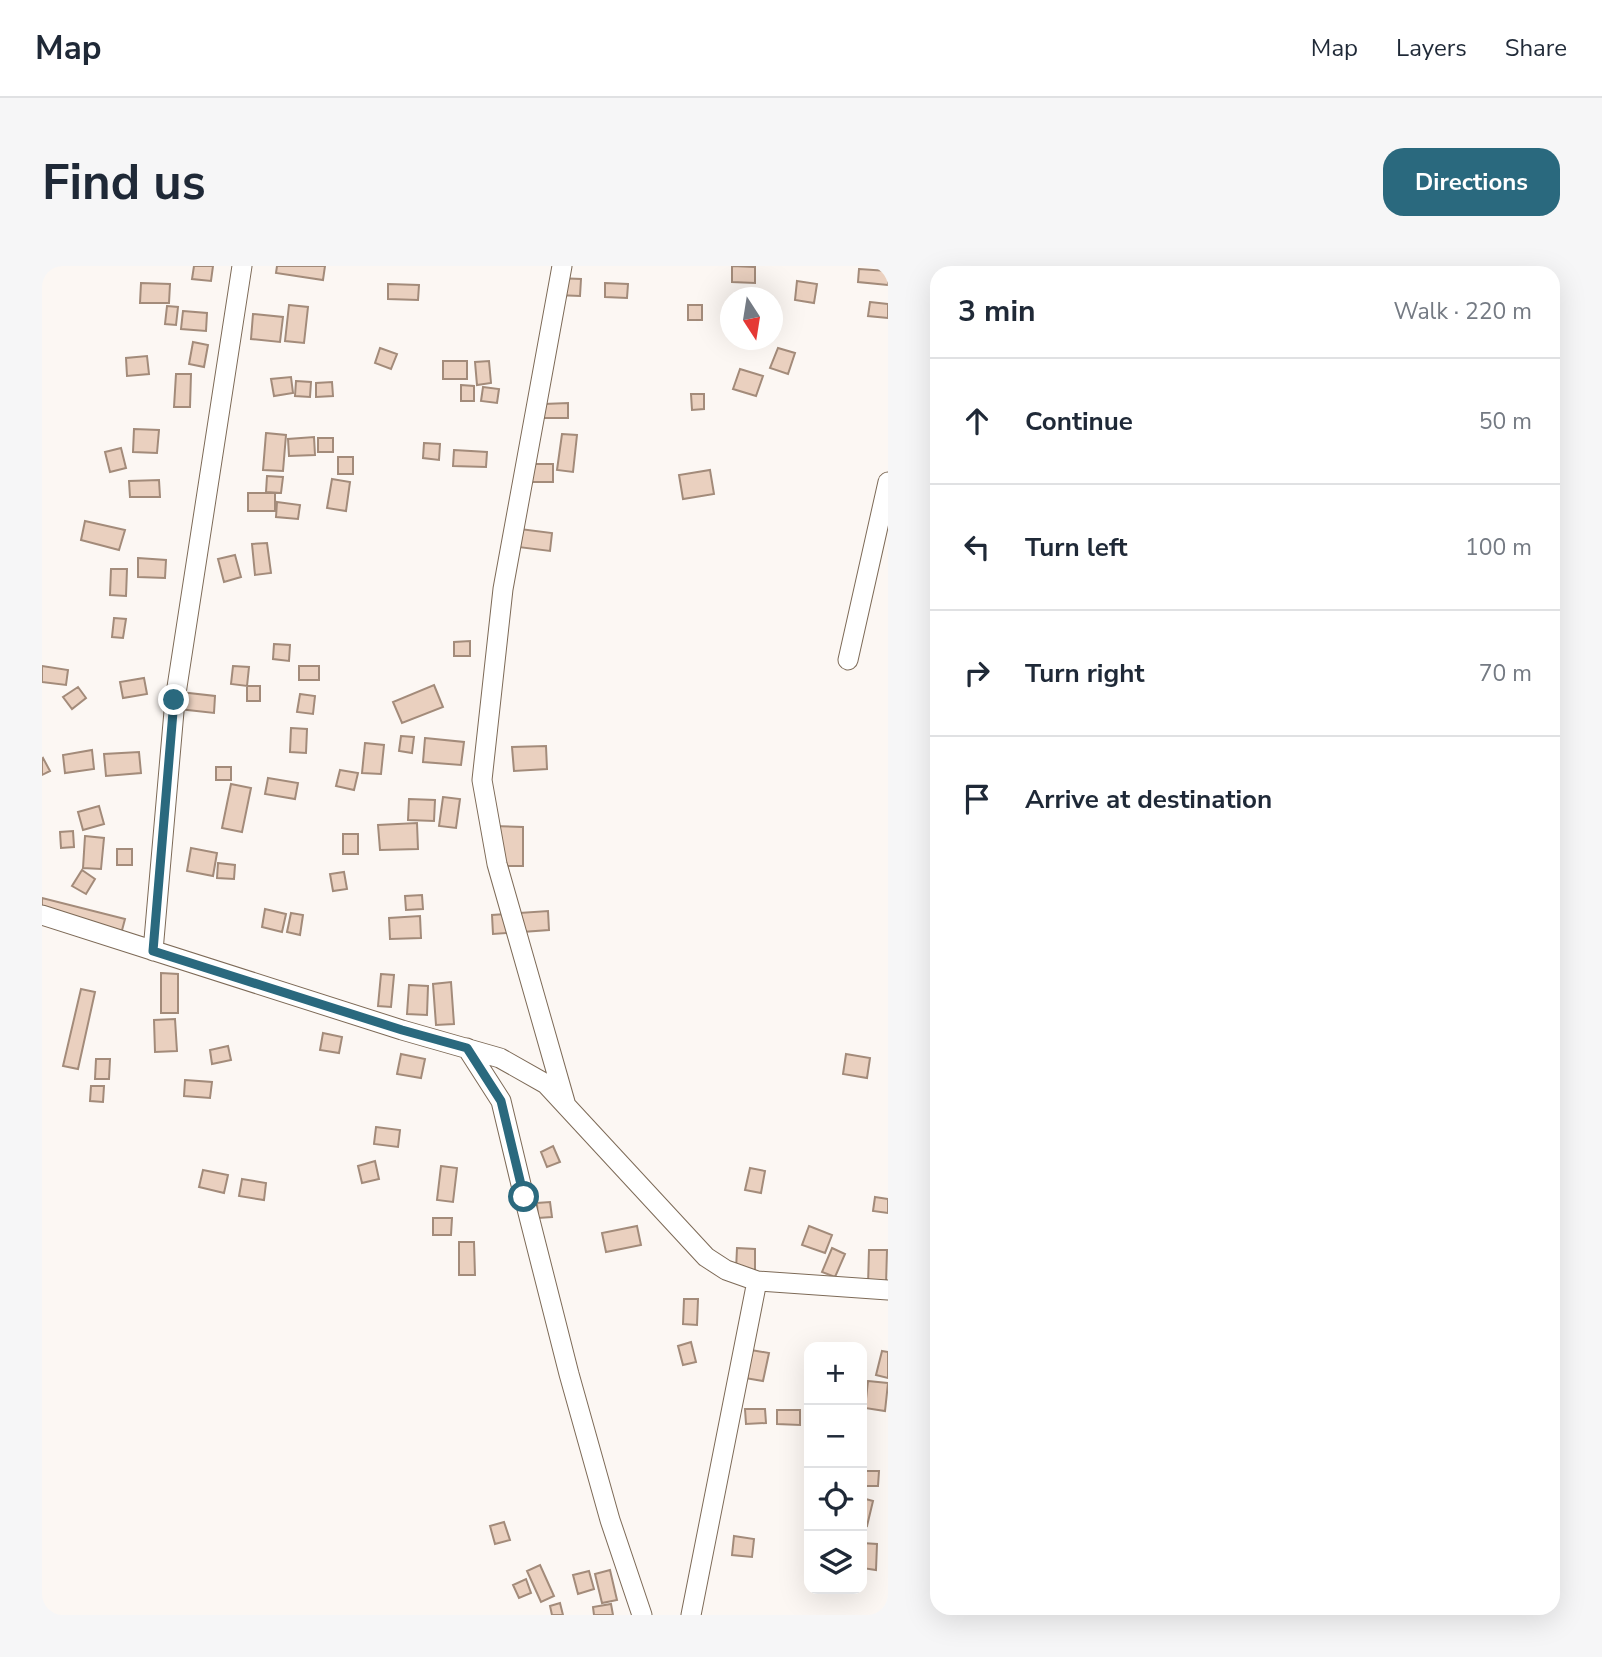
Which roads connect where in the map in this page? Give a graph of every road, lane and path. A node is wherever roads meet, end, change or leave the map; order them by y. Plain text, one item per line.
1 (242, 266) edge
2 (562, 266) edge
3 (888, 482) edge
4 (848, 660) dead end
5 (42, 915) edge
6 (153, 951) junction
7 (467, 1048) junction
8 (567, 1108) junction
9 (757, 1281) junction
10 (888, 1290) edge
11 (642, 1615) edge
12 (691, 1615) edge

1 - 6 street
2 - 8 street
3 - 4 street
5 - 6 street
6 - 7 street
7 - 8 street
7 - 11 street
8 - 9 street
9 - 10 street
9 - 12 street

